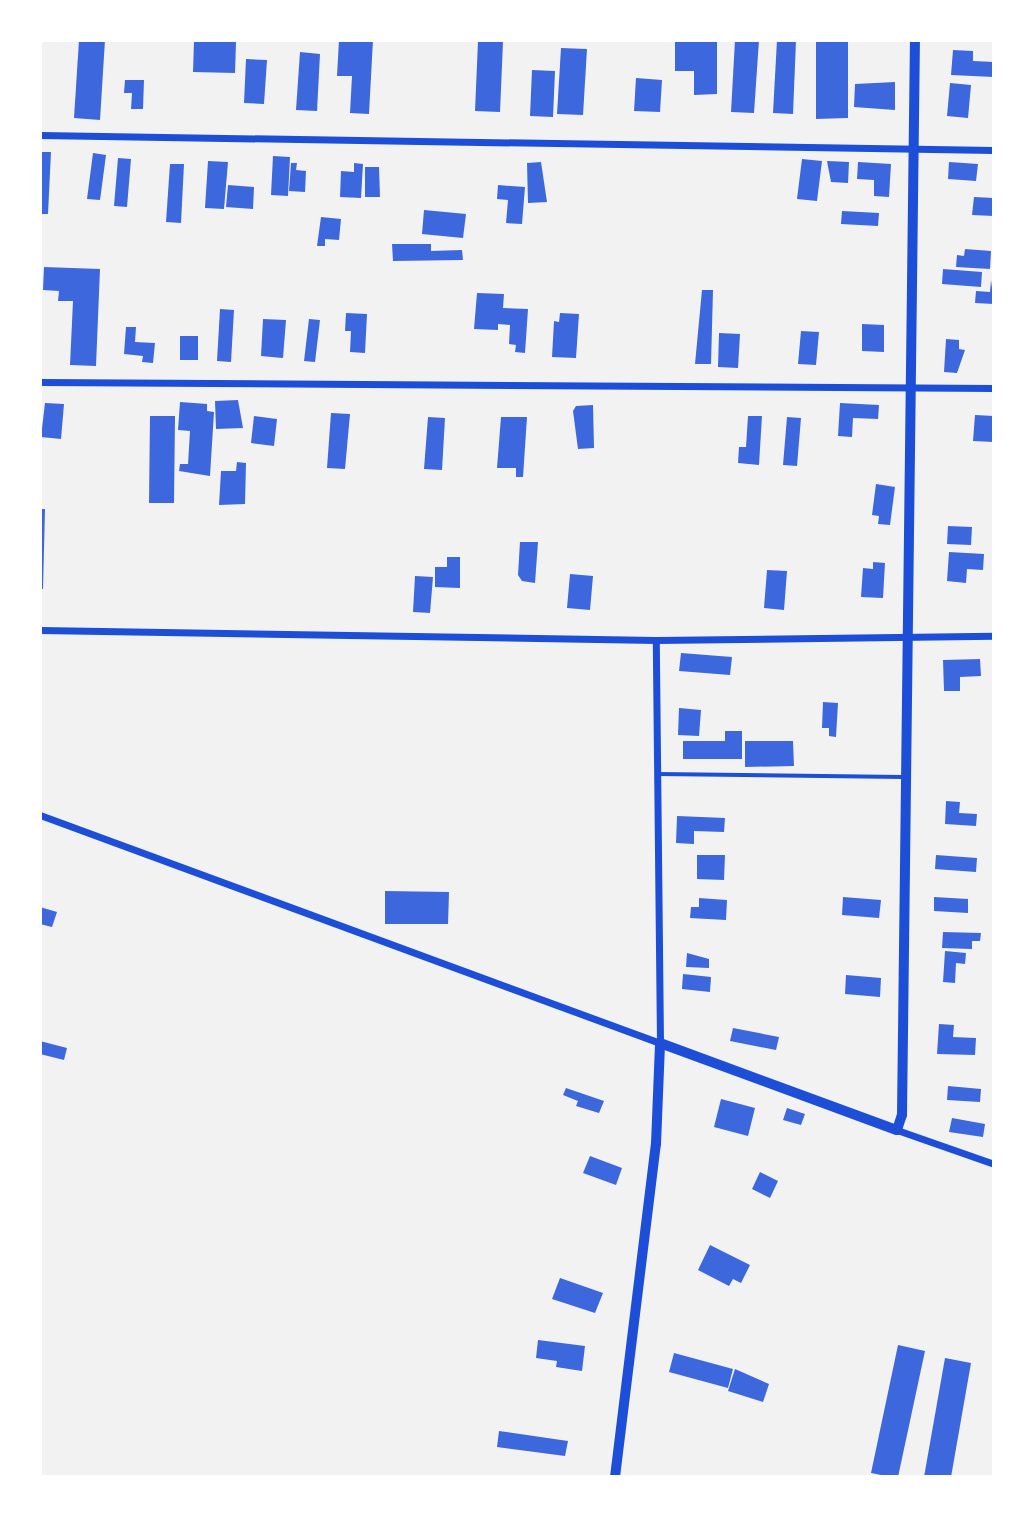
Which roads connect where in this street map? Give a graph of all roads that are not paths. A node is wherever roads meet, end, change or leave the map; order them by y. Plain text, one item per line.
1 (915, 40) edge
2 (40, 135) edge
3 (912, 148) junction
4 (994, 150) edge
5 (40, 382) edge
6 (910, 387) junction
7 (994, 388) edge
8 (40, 630) edge
9 (906, 636) junction
10 (994, 636) edge
11 (656, 640) junction
12 (658, 774) junction
13 (905, 777) junction
14 (40, 815) edge
15 (660, 1043) junction
16 (897, 1130) junction
17 (994, 1164) edge
18 (615, 1477) edge

1 - 3 main road
2 - 3 street
3 - 4 street
3 - 6 main road
5 - 6 street
6 - 7 street
6 - 9 main road
8 - 11 street
9 - 10 street
9 - 11 street
9 - 13 main road
11 - 12 street
12 - 13 lane
12 - 15 street
13 - 16 main road
14 - 15 street
15 - 16 main road
15 - 18 main road
16 - 17 street

